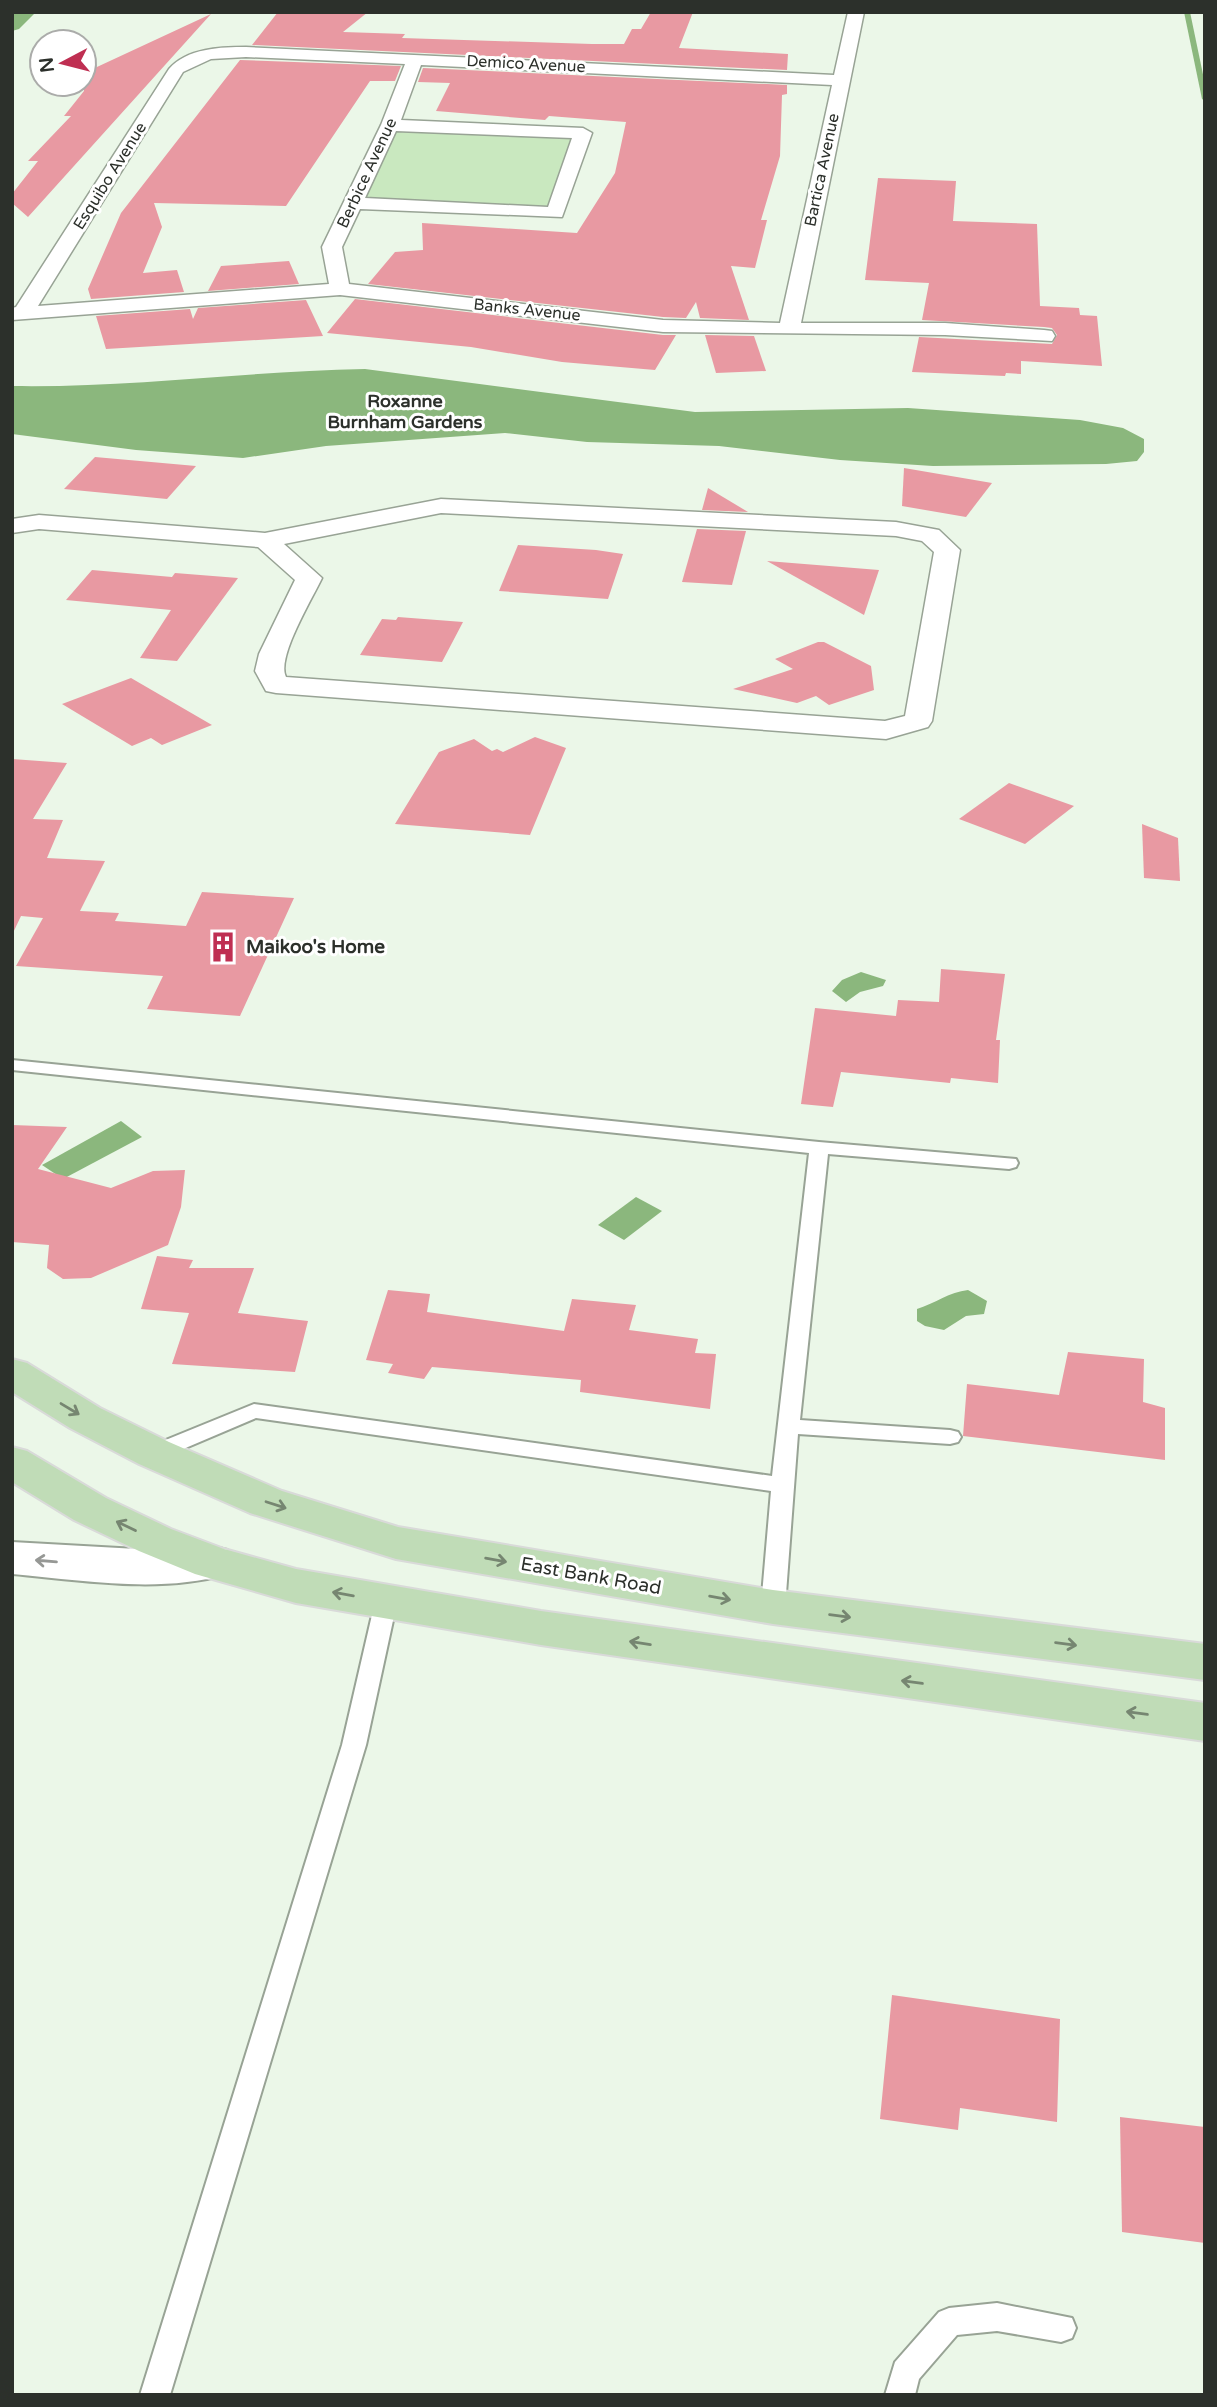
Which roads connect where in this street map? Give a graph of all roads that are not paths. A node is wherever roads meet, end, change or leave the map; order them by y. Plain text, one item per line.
1 (856, 12) edge
2 (210, 53) joint
3 (415, 59) junction
4 (841, 80) junction
5 (390, 125) junction
6 (354, 203) junction
7 (340, 289) junction
8 (17, 314) edge
9 (789, 328) junction
10 (1044, 336) dead end
11 (12, 526) edge
12 (265, 540) junction
13 (12, 1065) edge
14 (820, 1148) junction
15 (1009, 1163) dead end
16 (16, 1382) edge
17 (788, 1426) junction
18 (950, 1437) dead end
19 (154, 1453) junction
20 (12, 1462) edge
21 (782, 1485) junction
22 (12, 1558) edge
23 (211, 1562) junction
24 (386, 1602) junction
25 (773, 1607) junction
26 (1205, 1662) edge
27 (1205, 1722) edge
28 (1061, 2328) dead end
29 (155, 2395) edge
30 (900, 2395) edge

1 - 4 street, Bartica Avenue
2 - 3 street, Demico Avenue
2 - 8 street, Esquibo Avenue
3 - 4 street, Demico Avenue
3 - 5 street, Berbice Avenue
4 - 9 street, Bartica Avenue
5 - 6 street, Berbice Avenue
5 - 6 street
6 - 7 street, Berbice Avenue
7 - 8 street, Banks Avenue
7 - 9 street, Banks Avenue
9 - 10 street, Banks Avenue
11 - 12 street
12 - 12 street
13 - 14 lane
14 - 15 lane
14 - 17 lane
16 -> 19 main road, East Bank Road
17 - 18 lane
17 - 21 lane
19 - 21 lane
19 -> 25 main road, East Bank Road
23 -> 20 main road
21 - 25 lane
23 -> 22 main road
24 -> 23 main road
27 -> 24 main road
24 - 29 lane
25 -> 26 main road, East Bank Road
28 - 30 lane

